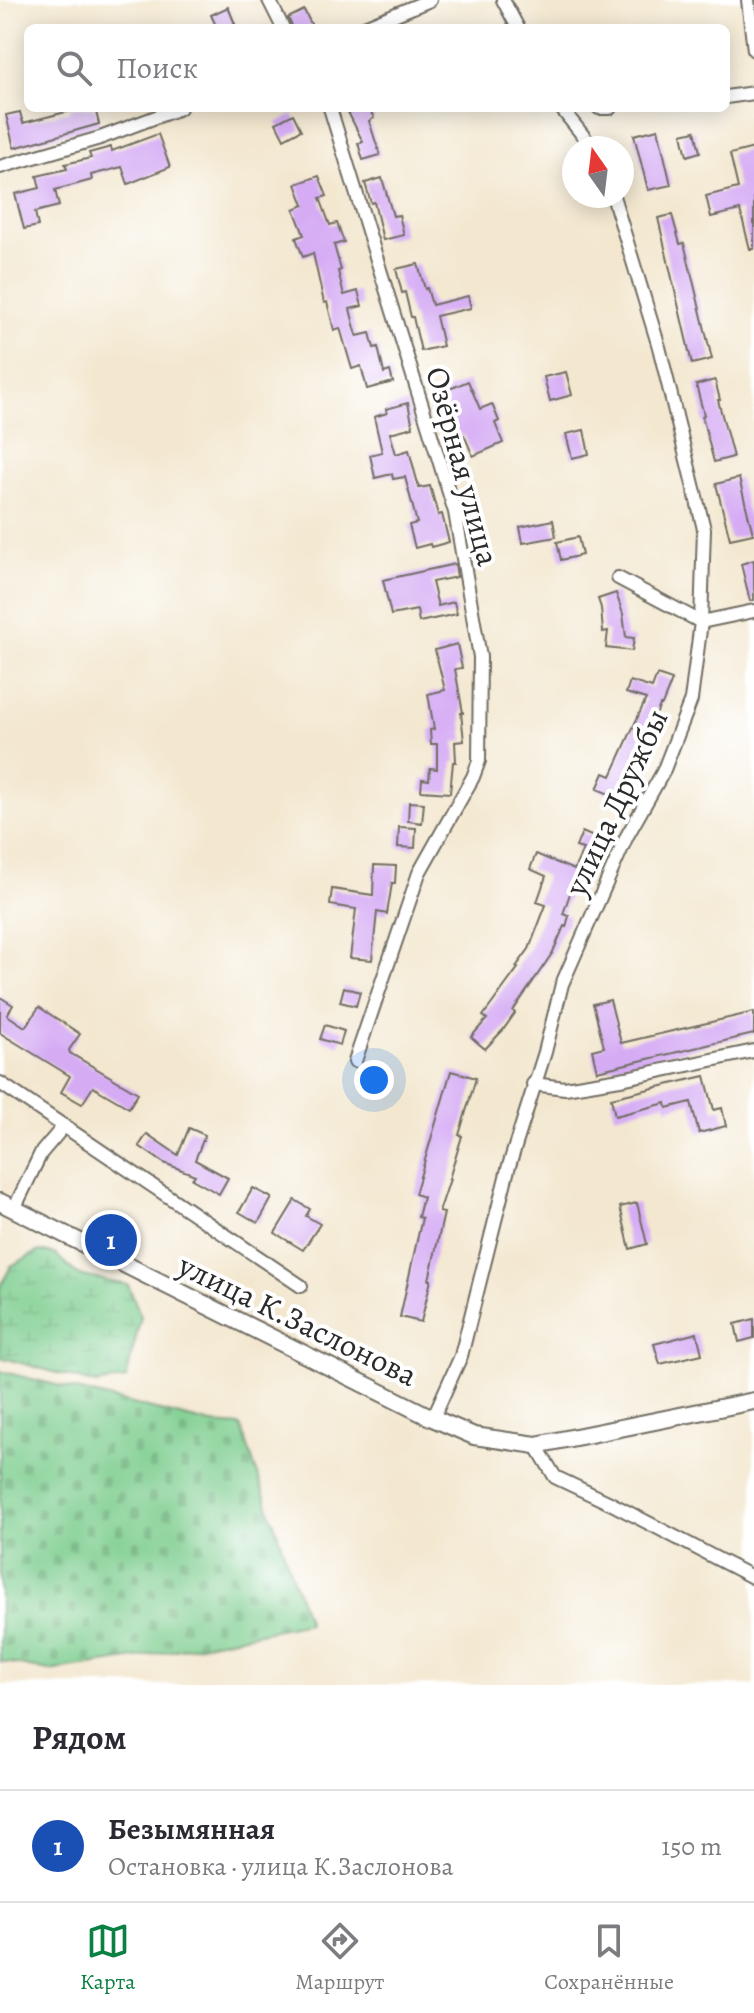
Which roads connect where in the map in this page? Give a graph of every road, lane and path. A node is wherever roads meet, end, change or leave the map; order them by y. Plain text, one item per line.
1 (269, 0) edge
2 (430, 0) edge
3 (503, 0) edge
4 (748, 0) edge
5 (281, 24) edge
6 (372, 24) edge
7 (516, 24) edge
8 (754, 50) edge
9 (754, 93) edge
10 (730, 96) edge
11 (169, 112) edge
12 (331, 112) edge
13 (564, 112) edge
14 (583, 136) edge
15 (0, 167) edge
16 (617, 208) edge
17 (618, 578) dead end
18 (754, 611) edge
19 (701, 622) junction
20 (754, 1051) edge
21 (355, 1061) dead end
22 (0, 1083) edge
23 (533, 1084) junction
24 (64, 1126) junction
25 (7, 1206) edge
26 (301, 1286) dead end
27 (754, 1401) edge
28 (433, 1418) junction
29 (536, 1445) junction
30 (754, 1578) edge

1 - 5 street
2 - 6 street
3 - 7 street
4 - 8 street
9 - 10 street
11 - 15 street
12 - 21 street, Озёрная улица
13 - 14 street
16 - 19 street, улица Дружбы
17 - 19 street
18 - 19 street
19 - 23 street, улица Дружбы
20 - 23 street
22 - 24 street
23 - 28 street, улица Дружбы
24 - 25 street
24 - 26 street
25 - 28 street, улица К.Заслонова
27 - 29 street, улица К.Заслонова
28 - 29 street, улица К.Заслонова
29 - 30 street

